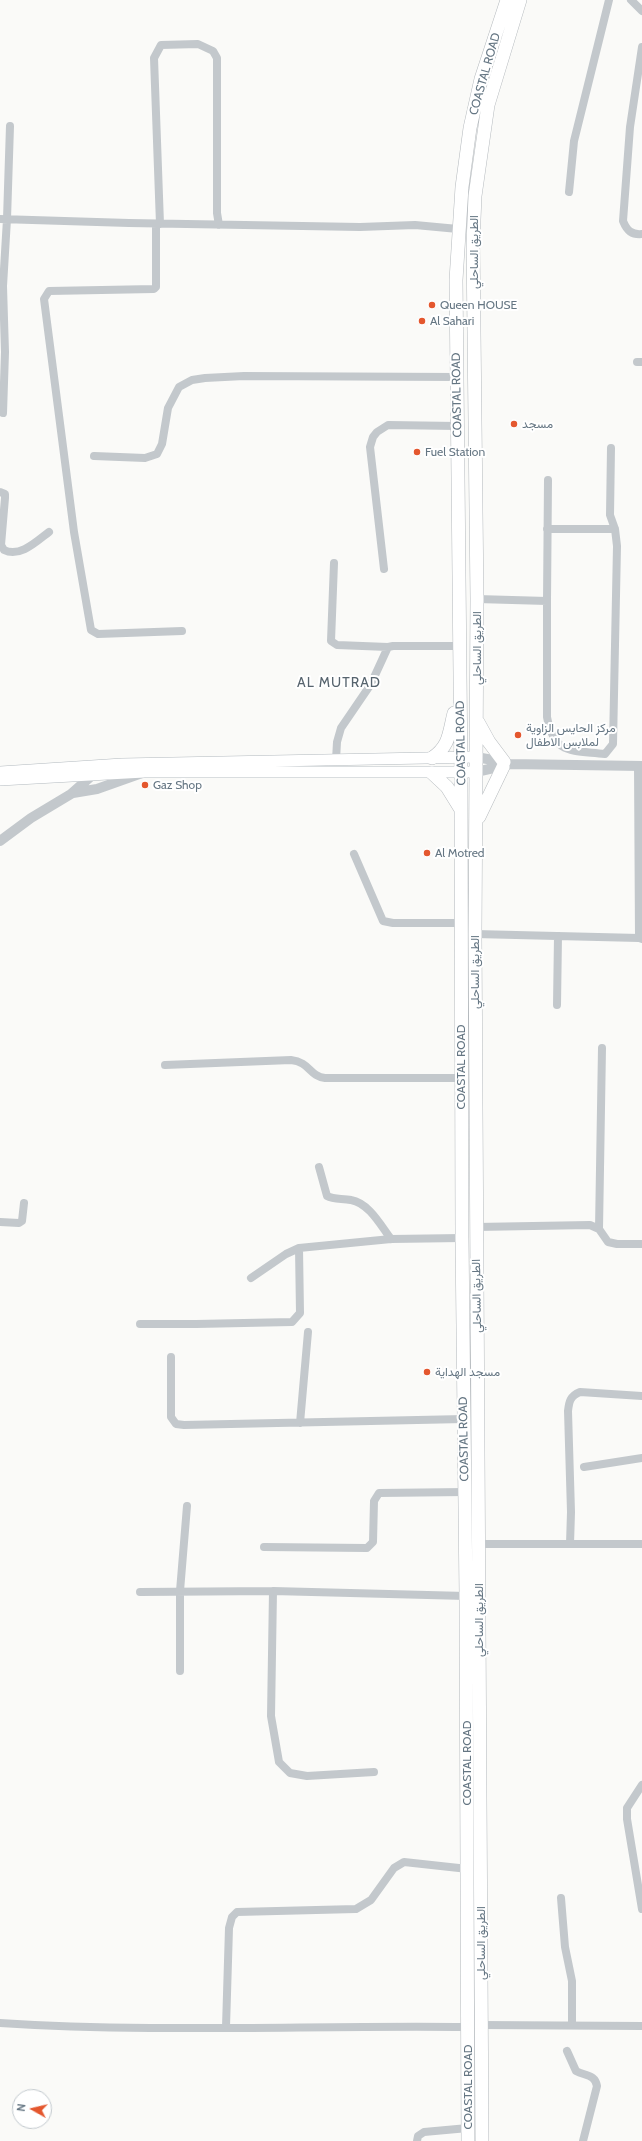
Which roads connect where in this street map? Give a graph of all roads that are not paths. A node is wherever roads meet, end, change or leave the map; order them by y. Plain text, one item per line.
1 (507, 0) edge
2 (520, 0) edge
3 (609, 0) edge
4 (633, 1) edge
5 (642, 11) edge
6 (642, 47) edge
7 (10, 126) dead end
8 (569, 192) dead end
9 (4, 219) edge
10 (158, 224) junction
11 (219, 225) junction
12 (458, 229) junction
13 (642, 234) edge
14 (456, 377) junction
15 (3, 413) dead end
16 (457, 426) junction
17 (611, 448) dead end
18 (94, 456) dead end
19 (548, 480) dead end
20 (0, 492) edge
21 (547, 529) junction
22 (615, 529) junction
23 (49, 532) dead end
24 (334, 563) dead end
25 (384, 569) dead end
26 (477, 599) junction
27 (547, 601) junction
28 (182, 631) dead end
29 (459, 646) junction
30 (388, 647) junction
31 (460, 700) junction
32 (477, 719) junction
33 (461, 757) junction
34 (476, 757) junction
35 (432, 758) junction
36 (336, 760) junction
37 (506, 764) junction
38 (640, 766) edge
39 (98, 770) junction
40 (0, 772) edge
41 (144, 772) junction
42 (476, 772) junction
43 (432, 773) junction
44 (461, 773) junction
45 (0, 780) edge
46 (71, 794) junction
47 (461, 810) junction
48 (477, 822) junction
49 (0, 841) edge
50 (354, 854) dead end
51 (461, 923) junction
52 (475, 934) junction
53 (558, 936) junction
54 (641, 938) edge
55 (557, 1005) dead end
56 (602, 1048) dead end
57 (165, 1065) dead end
58 (461, 1078) junction
59 (319, 1168) dead end
60 (24, 1203) dead end
61 (0, 1222) edge
62 (476, 1227) junction
63 (599, 1229) junction
64 (462, 1238) junction
65 (391, 1239) junction
66 (642, 1244) edge
67 (299, 1248) junction
68 (251, 1278) dead end
69 (140, 1324) dead end
70 (308, 1332) dead end
71 (171, 1357) dead end
72 (642, 1396) edge
73 (464, 1419) junction
74 (300, 1423) junction
75 (642, 1458) edge
76 (584, 1468) dead end
77 (465, 1492) junction
78 (187, 1506) dead end
79 (478, 1544) junction
80 (570, 1544) junction
81 (642, 1544) edge
82 (264, 1547) dead end
83 (273, 1591) junction
84 (140, 1592) dead end
85 (180, 1592) junction
86 (466, 1596) junction
87 (180, 1671) dead end
88 (374, 1772) dead end
89 (642, 1785) edge
90 (468, 1869) junction
91 (561, 1898) dead end
92 (642, 1909) edge
93 (0, 2023) edge
94 (481, 2025) junction
95 (572, 2025) junction
96 (642, 2026) edge
97 (226, 2027) junction
98 (468, 2027) junction
99 (567, 2051) dead end
100 (468, 2134) edge
101 (417, 2141) edge
102 (482, 2141) edge
103 (583, 2141) edge

1 - 12 highway, COASTAL ROAD
2 - 26 highway, الطريق الساحلي
3 - 8 street
4 - 5 street
6 - 13 street
7 - 9 street
9 - 10 street
9 - 15 street
10 - 11 street
10 - 11 street
10 - 28 street
11 - 12 street
12 - 14 highway, COASTAL ROAD
14 - 16 highway, COASTAL ROAD
14 - 18 street
16 - 25 street
16 - 29 highway, COASTAL ROAD
17 - 22 street
19 - 21 street
20 - 23 street
21 - 22 street
21 - 27 street
22 - 27 street
24 - 30 street
26 - 27 street
26 - 32 highway, الطريق الساحلي
29 - 30 street
29 - 31 highway, COASTAL ROAD
30 - 36 street
31 - 33 highway, COASTAL ROAD
31 - 35 highway
32 - 34 highway, الطريق الساحلي
32 - 37 highway
33 - 34 main road
33 - 35 main road
33 - 44 highway, COASTAL ROAD
34 - 37 street
34 - 42 highway, الطريق الساحلي
35 - 36 main road
36 - 39 main road
37 - 38 street
37 - 42 street
37 - 48 highway
38 - 54 street
39 - 40 main road
39 - 41 main road
39 - 45 main road
39 - 46 street
41 - 43 main road
41 - 46 street
42 - 44 main road
42 - 48 highway, الطريق الساحلي
43 - 44 main road
43 - 47 highway
44 - 47 highway, COASTAL ROAD
46 - 49 street
47 - 51 highway, COASTAL ROAD
48 - 52 highway, الطريق الساحلي
50 - 51 street
51 - 58 highway, COASTAL ROAD
52 - 53 street
52 - 62 highway, الطريق الساحلي
53 - 54 street
53 - 55 street
56 - 63 street
57 - 58 street
58 - 64 highway, COASTAL ROAD
59 - 65 street
60 - 61 street
62 - 63 street
62 - 79 highway, الطريق الساحلي
63 - 66 street
64 - 65 street
64 - 73 highway, COASTAL ROAD
65 - 67 street
67 - 68 street
67 - 69 street
70 - 74 street
71 - 74 street
72 - 80 street
73 - 74 street
73 - 77 highway, COASTAL ROAD
75 - 76 street
77 - 82 street
77 - 86 highway, COASTAL ROAD
78 - 85 street
79 - 80 street
79 - 94 highway, الطريق الساحلي
80 - 81 street
83 - 85 street
83 - 86 street
83 - 88 street
84 - 85 street
85 - 87 street
86 - 90 highway, COASTAL ROAD
89 - 92 street
90 - 97 street
90 - 98 highway, COASTAL ROAD
91 - 95 street
93 - 97 street
94 - 95 street
94 - 102 highway, الطريق الساحلي
95 - 96 street
97 - 98 street
98 - 100 highway, COASTAL ROAD
99 - 103 street
100 - 101 street

